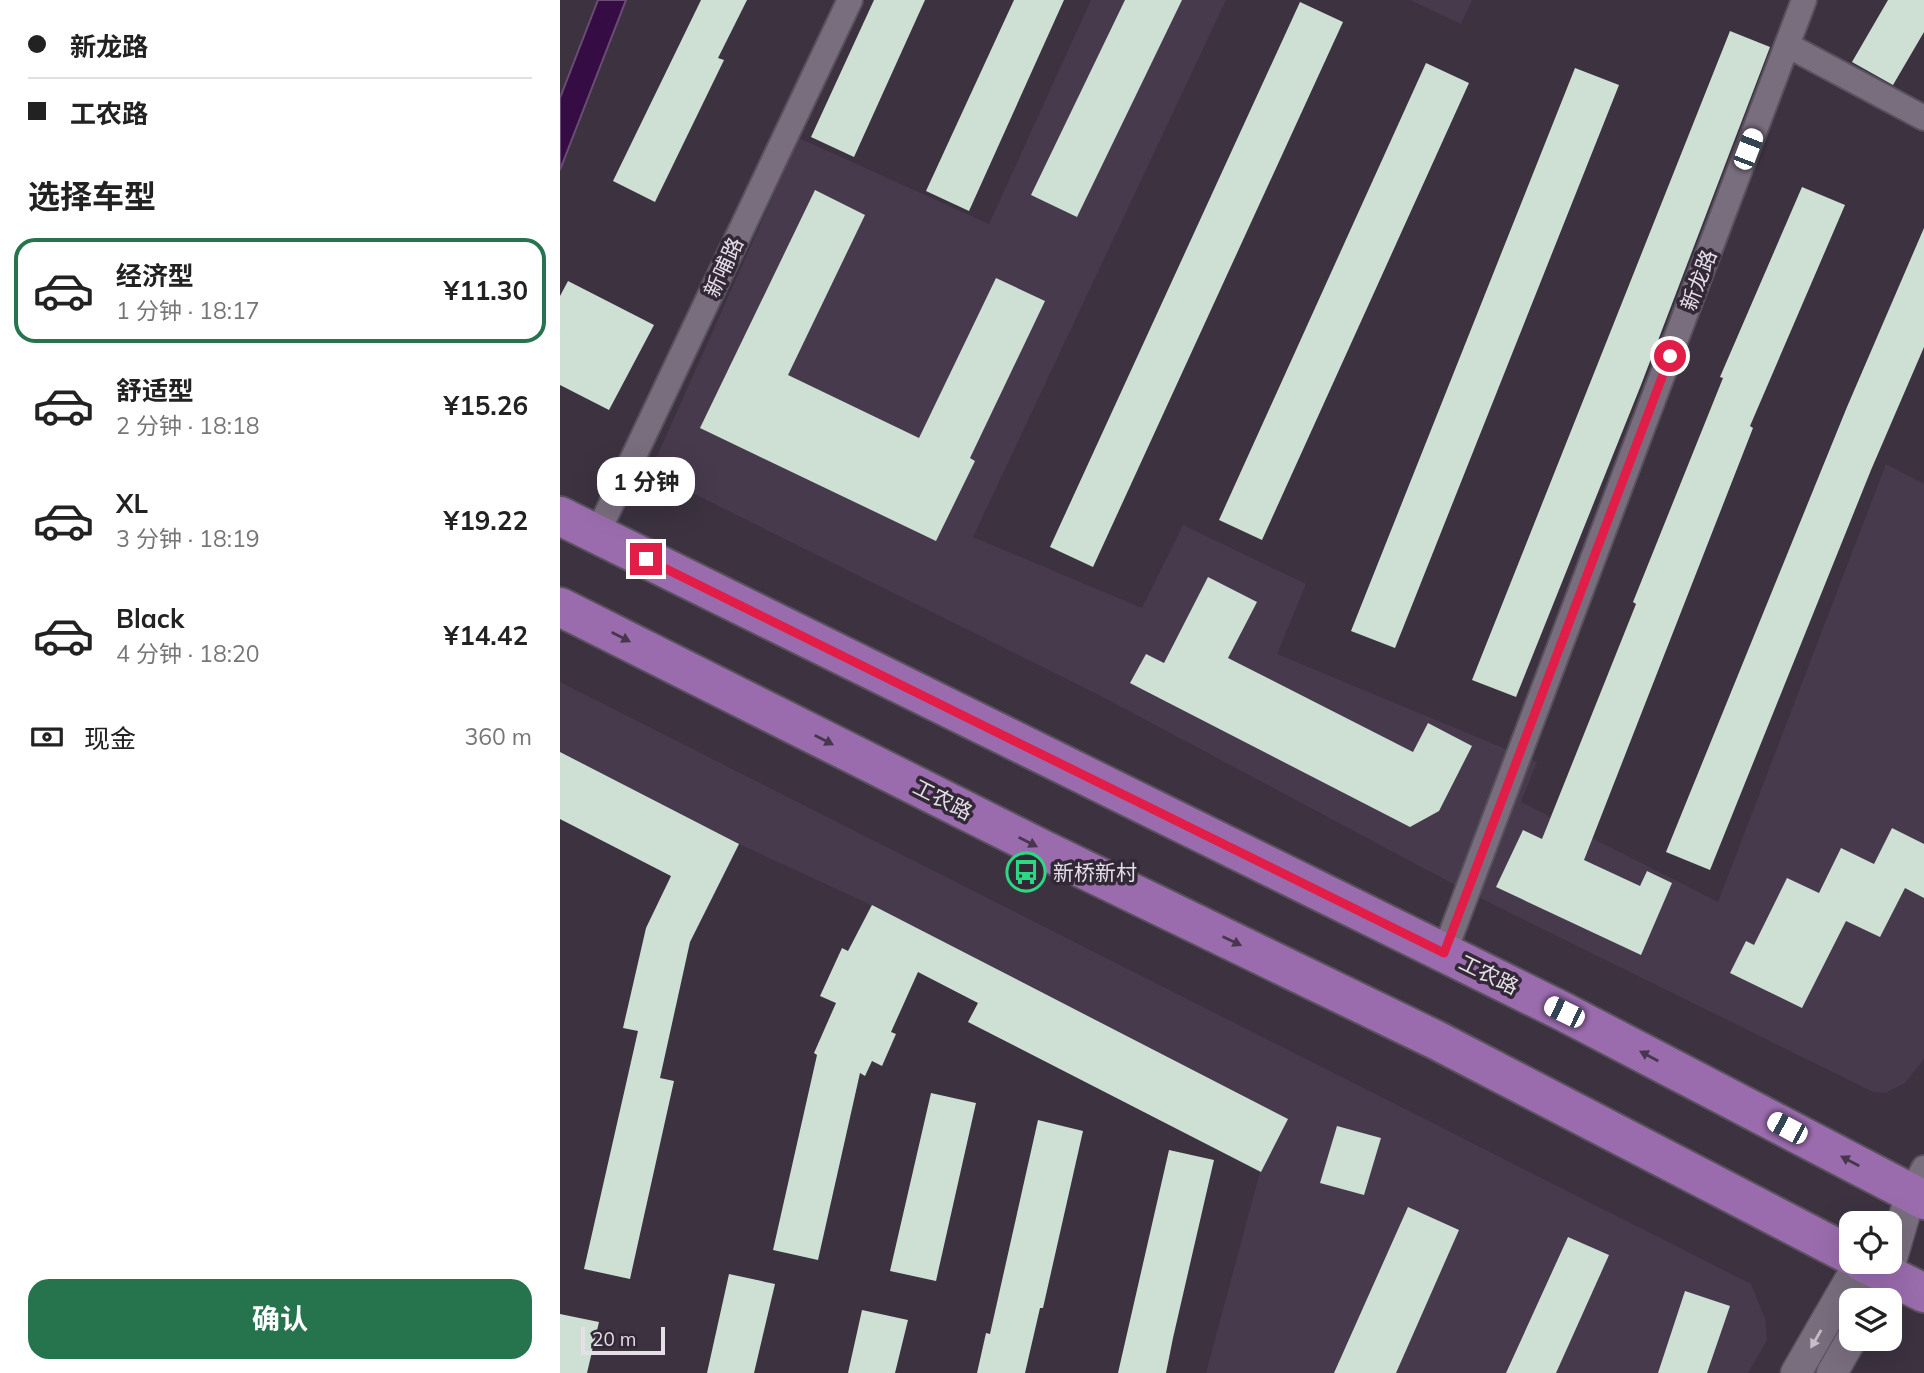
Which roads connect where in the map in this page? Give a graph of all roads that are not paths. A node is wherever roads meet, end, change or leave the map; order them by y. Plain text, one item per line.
1 (850, 0) edge
2 (1804, 0) edge
3 (1787, 45) junction
4 (1924, 118) edge
5 (560, 516) edge
6 (597, 534) junction
7 (560, 607) edge
8 (1444, 953) junction
9 (1920, 1187) edge
10 (1899, 1211) edge
11 (1839, 1249) edge
12 (1870, 1275) edge
13 (1924, 1293) edge
14 (1845, 1351) edge
15 (1796, 1373) edge
16 (1832, 1373) edge

1 - 6 street, 新哺路
2 - 3 street, 新龙路
3 - 4 street
3 - 8 street, 新龙路
5 - 6 main road, 工农路
6 - 8 main road, 工农路
7 -> 11 main road, 工农路
9 -> 8 main road, 工农路
9 - 10 street
9 - 12 street
12 - 13 main road
12 -> 15 street
14 - 16 street

